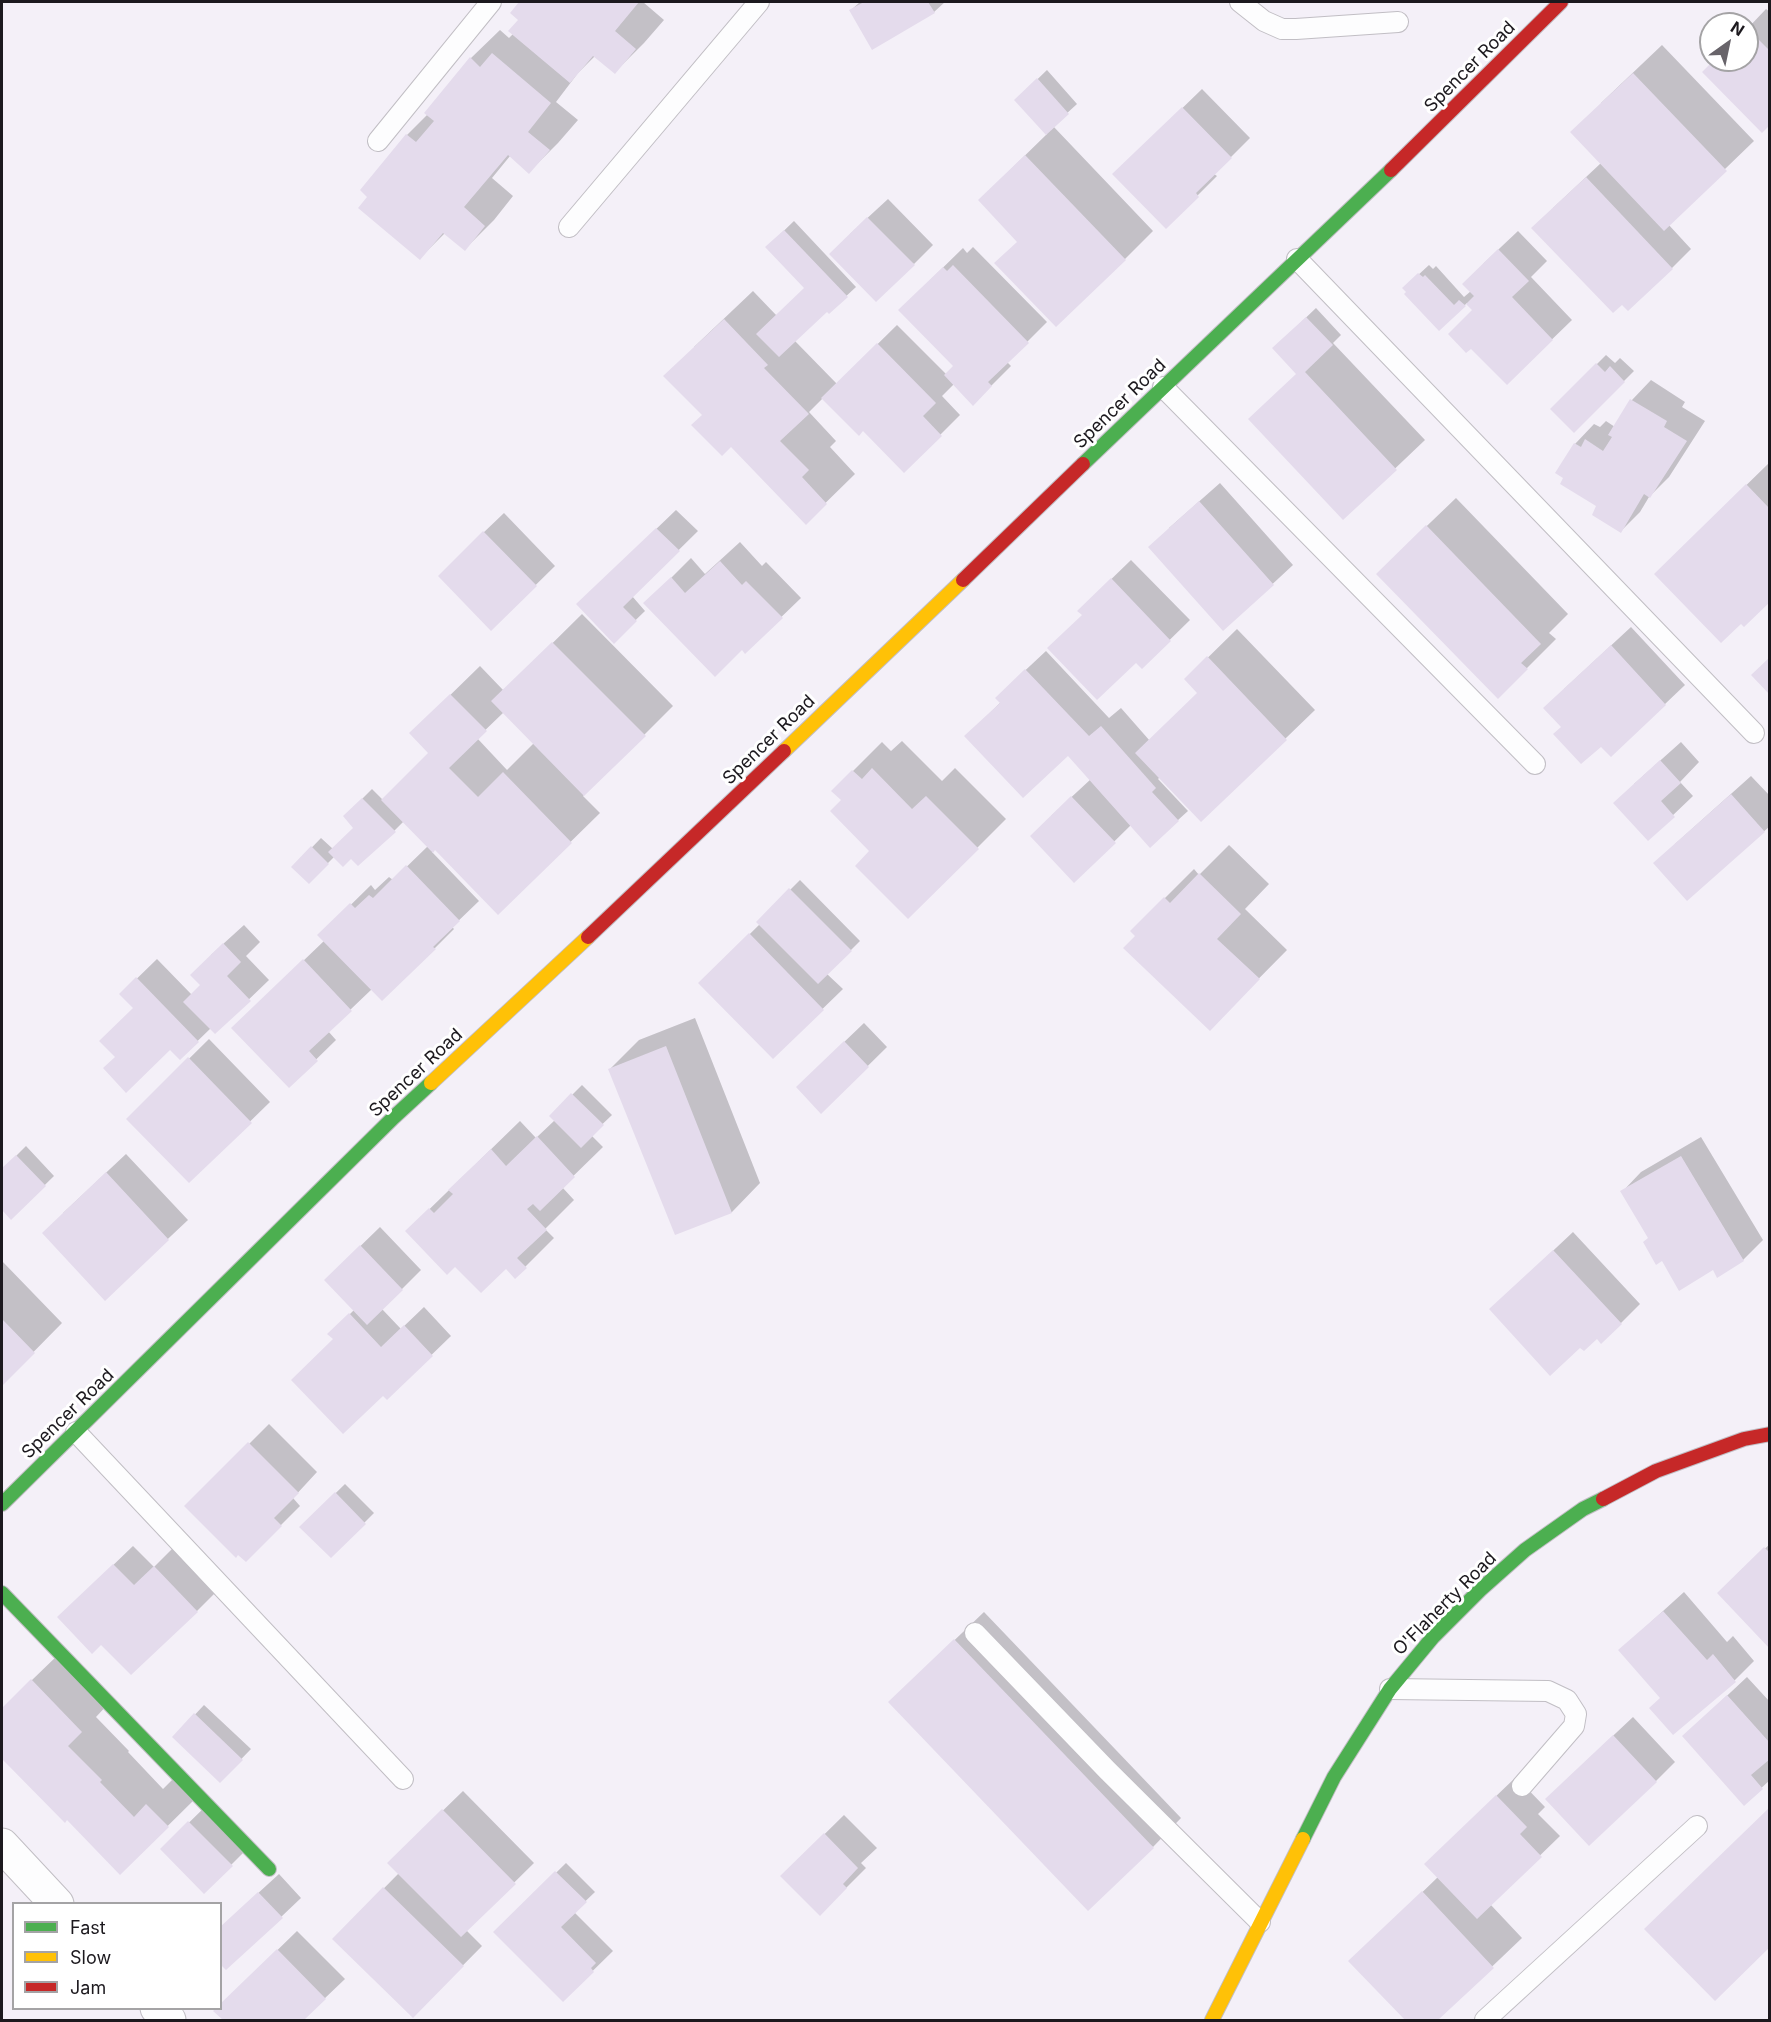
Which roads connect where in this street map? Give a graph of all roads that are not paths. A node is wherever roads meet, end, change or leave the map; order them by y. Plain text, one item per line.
1 (491, 2) edge
2 (759, 2) edge
3 (1240, 2) edge
4 (1562, 2) edge
5 (1398, 22) dead end
6 (378, 141) dead end
7 (569, 227) dead end
8 (1297, 260) junction
9 (1163, 387) junction
10 (1754, 733) dead end
11 (1535, 764) dead end
12 (76, 1432) junction
13 (1770, 1434) edge
14 (5, 1493) edge
15 (2, 1593) edge
16 (975, 1633) dead end
17 (1390, 1689) junction
18 (403, 1779) dead end
19 (1522, 1786) dead end
20 (1697, 1826) dead end
21 (2, 1845) edge
22 (269, 1869) dead end
23 (55, 1902) edge
24 (1260, 1922) junction
25 (1212, 2020) edge
26 (1485, 2020) edge

1 - 6 lane
2 - 7 lane
3 - 5 lane
4 - 8 street, Spencer Road
8 - 9 street, Spencer Road
8 - 10 lane
9 - 11 lane
9 - 12 street, Spencer Road
12 - 14 street, Spencer Road
12 - 18 lane
13 - 17 street, O'Flaherty Road
15 - 22 street
16 - 24 lane
17 - 19 lane
17 - 24 street, O'Flaherty Road
20 - 26 lane
21 - 23 street
24 - 25 street, O'Flaherty Road

